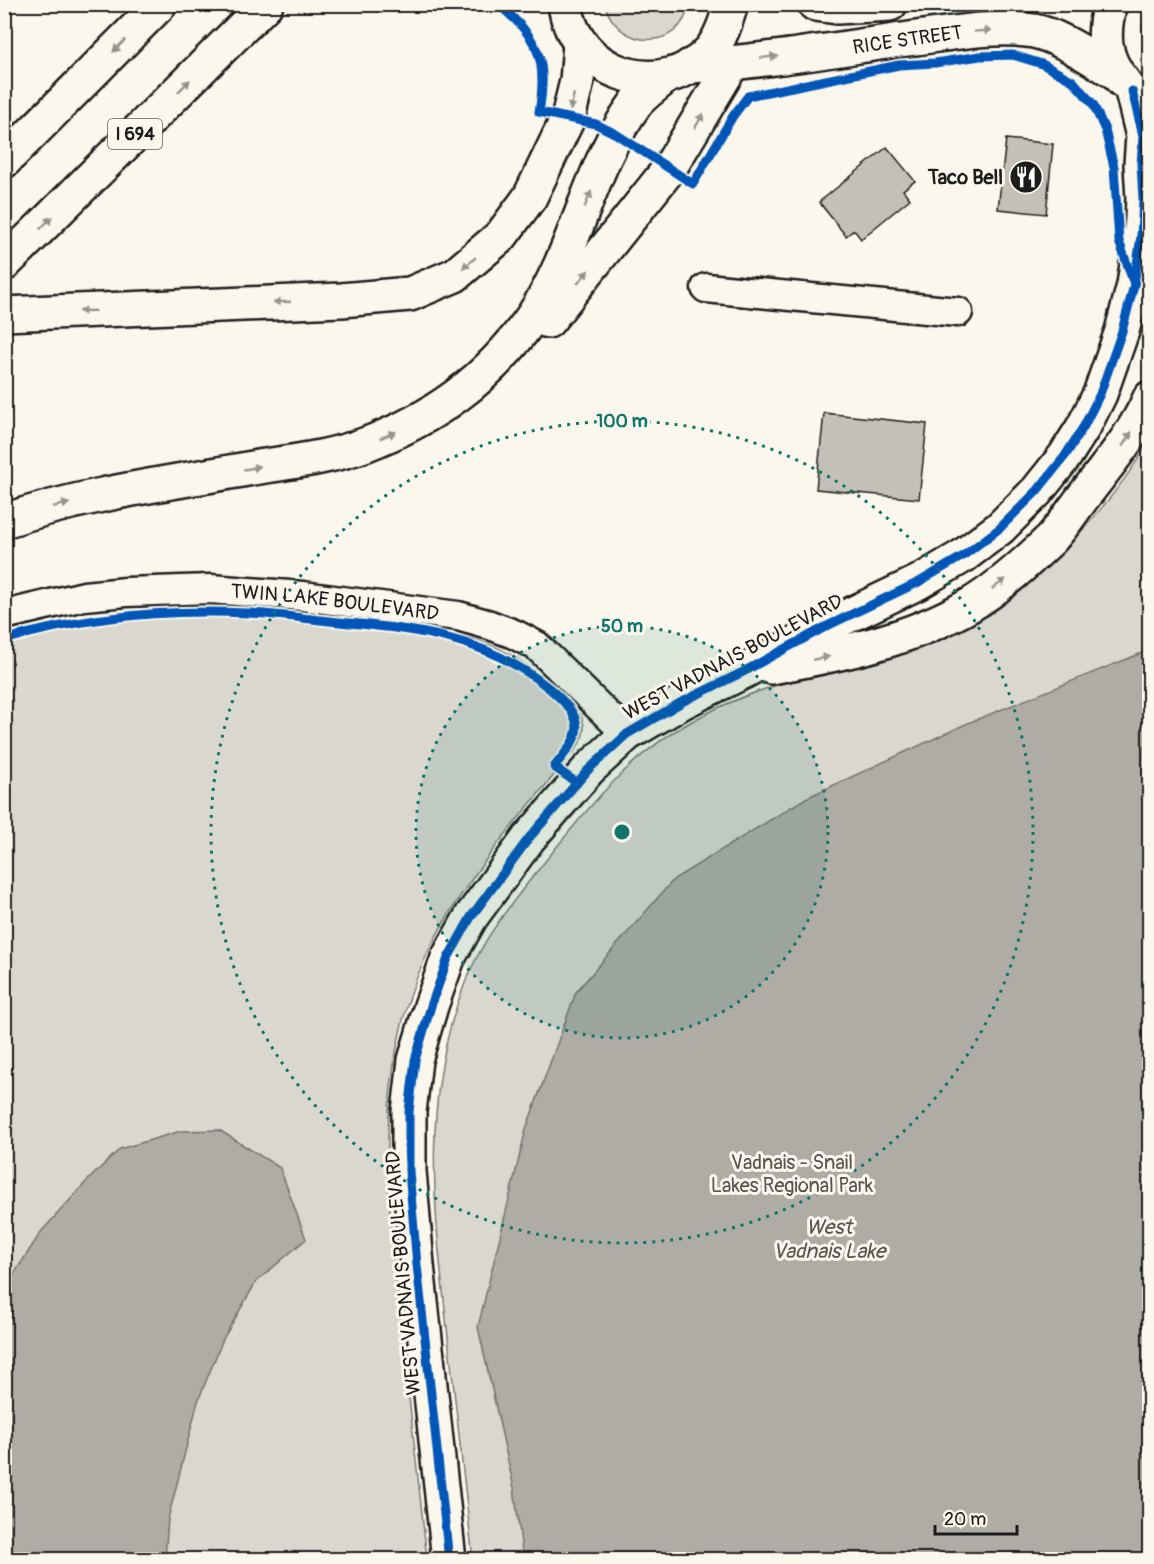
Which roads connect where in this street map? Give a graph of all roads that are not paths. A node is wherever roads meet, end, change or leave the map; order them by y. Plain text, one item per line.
1 (160, 4) edge
2 (266, 4) edge
3 (731, 4) edge
4 (815, 4) edge
5 (890, 4) edge
6 (1110, 4) edge
7 (565, 18) edge
8 (732, 64) junction
9 (678, 71) junction
10 (1132, 88) edge
11 (4, 161) edge
12 (4, 264) edge
13 (706, 288) dead end
14 (958, 312) dead end
15 (4, 314) edge
16 (1149, 398) edge
17 (434, 413) junction
18 (4, 521) edge
19 (4, 615) edge
20 (743, 672) junction
21 (627, 734) junction
22 (449, 1560) edge

1 -> 11 main road
12 -> 2 main road, I 694
3 - 9 main road
4 - 5 main road, RICE STREET
6 - 10 main road, WEST VADNAIS BOULEVARD
7 - 9 main road, RICE STREET
7 -> 15 main road
8 - 9 main road, RICE STREET
8 -> 10 main road, RICE STREET
17 -> 8 main road
17 -> 9 main road
10 - 20 main road, WEST VADNAIS BOULEVARD
13 - 14 street
20 -> 16 main road, WEST VADNAIS BOULEVARD
18 -> 17 main road
19 - 21 street, TWIN LAKE BOULEVARD
20 - 21 main road, WEST VADNAIS BOULEVARD
21 - 22 main road, WEST VADNAIS BOULEVARD

